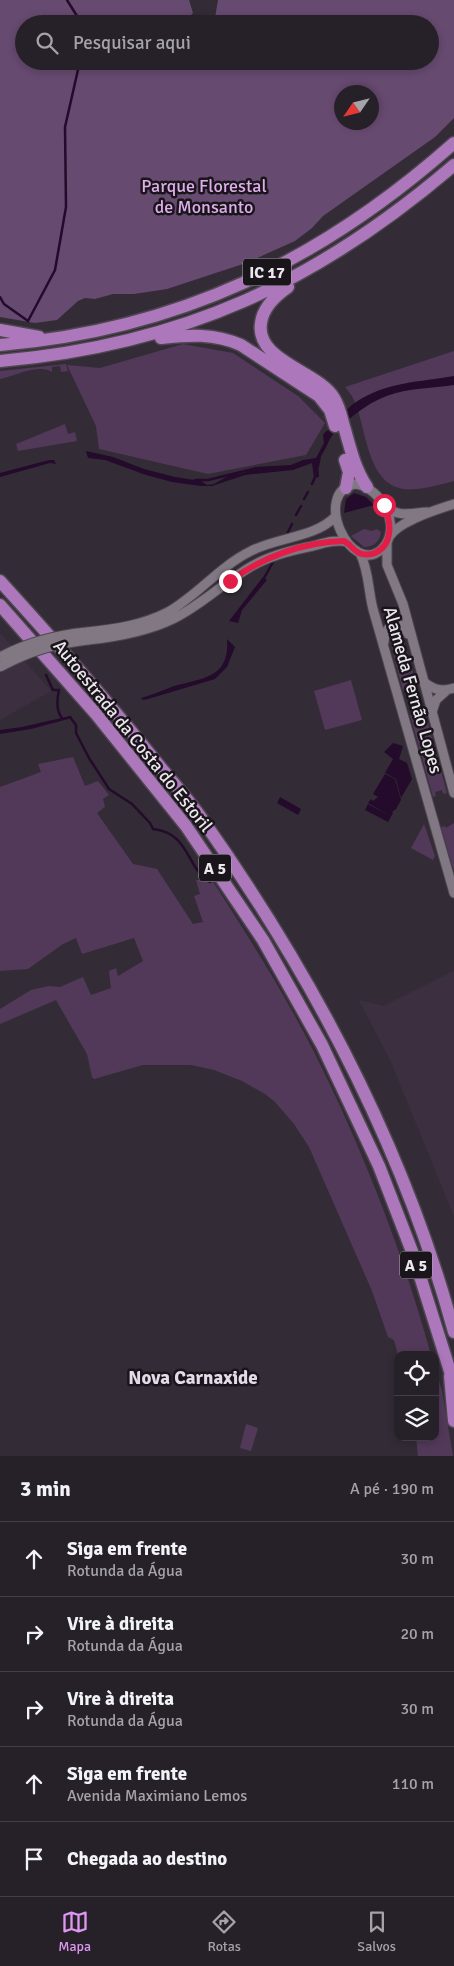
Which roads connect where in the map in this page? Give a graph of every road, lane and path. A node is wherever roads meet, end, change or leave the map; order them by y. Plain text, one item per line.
1 (454, 143) edge
2 (454, 166) edge
3 (348, 246) junction
4 (0, 330) edge
5 (51, 340) junction
6 (124, 342) junction
7 (0, 346) edge
8 (0, 361) edge
9 (367, 487) junction
10 (346, 488) junction
11 (454, 504) edge
12 (384, 505) junction
13 (432, 511) junction
14 (335, 516) junction
15 (388, 540) junction
16 (347, 542) junction
17 (360, 553) junction
18 (0, 581) edge
19 (0, 605) edge
20 (412, 640) junction
21 (384, 645) junction
22 (0, 657) edge
23 (0, 667) edge
24 (424, 682) junction
25 (450, 690) edge
26 (432, 712) junction
27 (454, 793) edge
28 (454, 893) edge
29 (454, 1332) edge
30 (450, 1366) junction
31 (454, 1384) edge
32 (454, 1421) edge

1 - 5 highway, IC 17
2 - 3 highway, IC 17
3 - 6 highway, IC 17
3 - 9 highway
4 - 5 highway
5 - 7 highway, IC 17
6 - 8 highway, IC 17
6 - 10 highway
9 - 10 street
9 - 12 street
10 - 14 street
11 - 13 street
12 - 13 street
12 - 15 street
13 - 15 street
14 - 16 street
14 - 22 street, bridge
15 - 17 street
15 - 20 street, Alameda Fernão Lopes
16 - 17 street
16 - 23 street, bridge
17 - 21 street, Alameda Fernão Lopes
18 - 29 highway, Autoestrada da Costa do Estoril / A 5
19 - 30 highway, Autoestrada da Costa do Estoril / A 5
20 - 21 street
20 - 24 street, Alameda Fernão Lopes
21 - 28 street, Alameda Fernão Lopes
24 - 25 street
24 - 26 street, Alameda Fernão Lopes
25 - 26 street
26 - 27 street, Alameda Fernão Lopes
30 - 31 highway, Autoestrada da Costa do Estoril / A 5
30 - 32 highway

